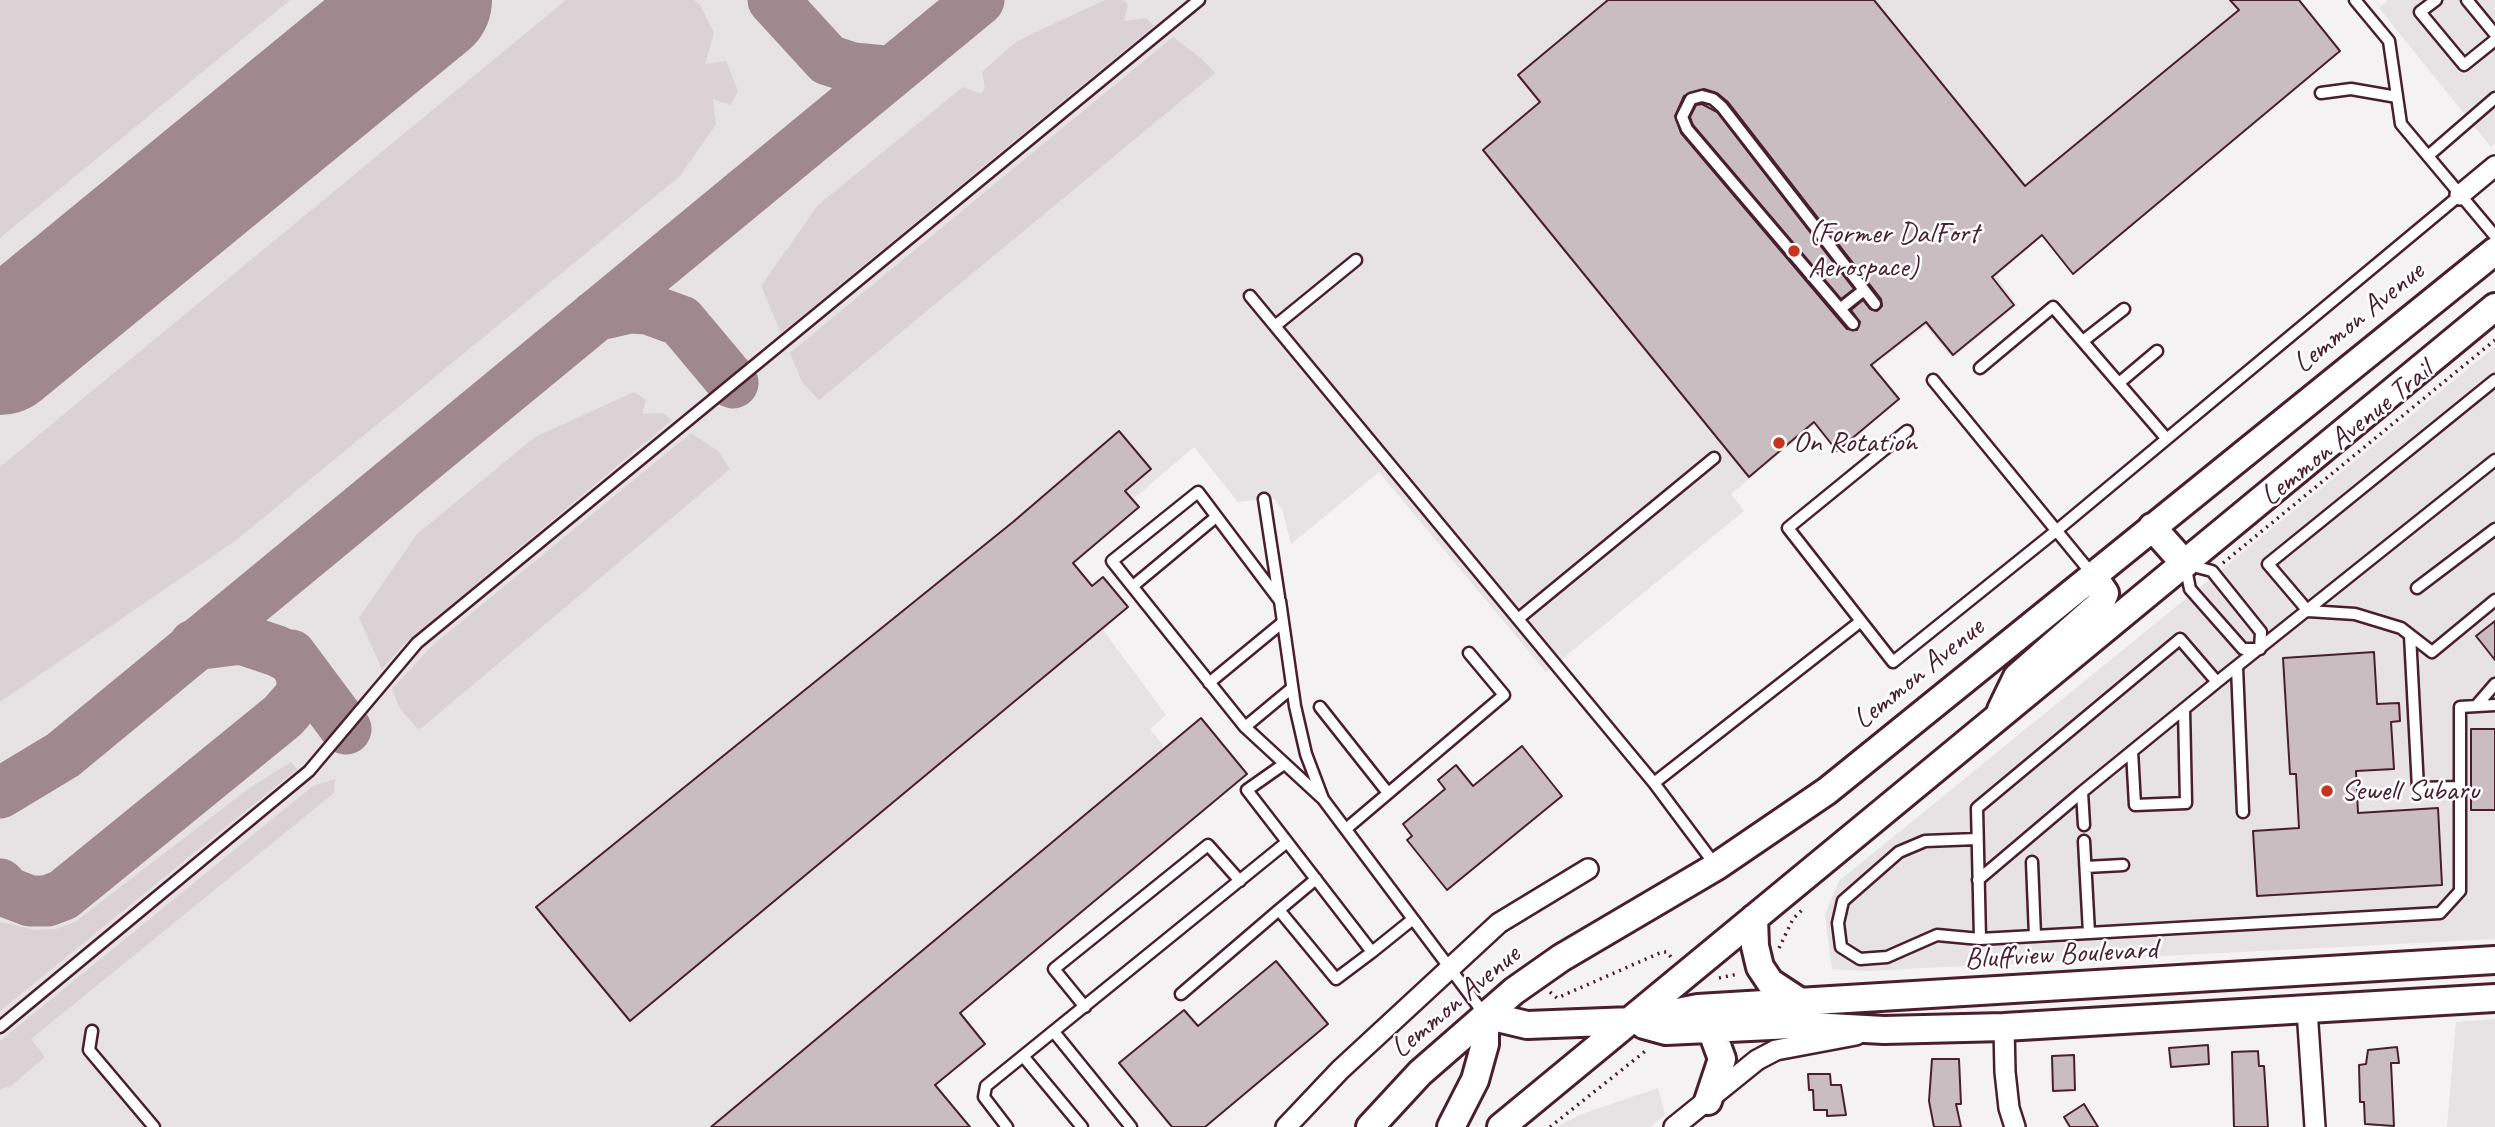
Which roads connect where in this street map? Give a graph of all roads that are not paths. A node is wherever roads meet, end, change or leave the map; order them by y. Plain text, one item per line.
1 (1199, 0) edge
2 (2355, 0) edge
3 (2436, 0) edge
4 (2467, 0) edge
5 (2495, 34) edge
6 (2495, 40) edge
7 (2321, 93) dead end
8 (2397, 97) junction
9 (2495, 98) edge
10 (2428, 156) junction
11 (2495, 166) edge
12 (2459, 195) junction
13 (2495, 236) edge
14 (2495, 251) edge
15 (1356, 260) dead end
16 (1864, 290) junction
17 (1250, 296) dead end
18 (1875, 304) dead end
19 (2495, 307) edge
20 (1840, 309) junction
21 (2124, 309) dead end
22 (1853, 324) dead end
23 (1275, 326) junction
24 (2083, 341) junction
25 (2157, 351) dead end
26 (1980, 368) dead end
27 (1933, 380) dead end
28 (2495, 380) edge
29 (2119, 383) junction
30 (1907, 431) dead end
31 (2166, 438) junction
32 (1714, 458) dead end
33 (2495, 460) edge
34 (1264, 499) dead end
35 (1216, 517) junction
36 (2152, 527) junction
37 (2495, 529) edge
38 (2056, 531) junction
39 (2185, 564) junction
40 (2094, 577) junction
41 (1133, 586) junction
42 (2417, 588) dead end
43 (2495, 600) edge
44 (1280, 601) junction
45 (2308, 611) junction
46 (1518, 619) junction
47 (1861, 621) junction
48 (1283, 622) junction
49 (2410, 635) junction
50 (2260, 649) junction
51 (1469, 653) dead end
52 (2237, 667) junction
53 (2217, 682) junction
54 (1209, 683) junction
55 (2495, 684) edge
56 (1292, 688) junction
57 (2495, 705) edge
58 (2476, 706) junction
59 (1320, 707) dead end
60 (2184, 709) junction
61 (1998, 718) junction
62 (1245, 727) junction
63 (2132, 751) junction
64 (1284, 764) junction
65 (1654, 783) junction
66 (2460, 787) junction
67 (2082, 792) junction
68 (1388, 793) junction
69 (1323, 799) junction
70 (2243, 812) dead end
71 (2084, 825) dead end
72 (1346, 829) junction
73 (1977, 839) junction
74 (2084, 841) dead end
75 (1287, 842) junction
76 (2032, 862) dead end
77 (2123, 865) dead end
78 (1717, 866) junction
79 (2086, 867) junction
80 (1588, 869) dead end
81 (1316, 879) junction
82 (1978, 880) junction
83 (1240, 881) junction
84 (1279, 910) junction
85 (1754, 918) junction
86 (1413, 919) junction
87 (2089, 933) junction
88 (2035, 936) junction
89 (1980, 939) junction
90 (1372, 952) junction
91 (2495, 961) edge
92 (1450, 968) junction
93 (2305, 974) junction
94 (2002, 992) junction
95 (1181, 994) dead end
96 (2495, 998) edge
97 (1802, 1003) junction
98 (1085, 1007) junction
99 (2307, 1010) junction
100 (1485, 1015) junction
101 (1632, 1021) junction
102 (0, 1027) edge
103 (2004, 1027) junction
104 (1711, 1029) junction
105 (1884, 1030) junction
106 (92, 1031) dead end
107 (1054, 1031) junction
108 (1023, 1056) junction
109 (1708, 1101) junction
110 (154, 1127) edge
111 (1007, 1127) edge
112 (1082, 1127) edge
113 (1131, 1127) edge
114 (1286, 1127) edge
115 (1370, 1127) edge
116 (1451, 1127) edge
117 (1501, 1127) edge
118 (1674, 1127) edge
119 (2015, 1127) edge
120 (2315, 1127) edge

1 - 102 lane
2 - 8 lane
3 - 6 lane
4 - 5 lane
7 - 8 lane
8 - 10 lane
9 - 10 lane
10 - 12 lane
11 - 12 street
12 - 13 lane
12 - 31 lane
14 - 36 main road, Lemmon Avenue
15 - 23 lane
16 - 18 lane
16 - 20 lane
16 - 20 lane
17 - 23 lane
19 - 39 main road
20 - 22 lane
21 - 24 lane
23 - 46 lane
24 - 26 lane
24 - 29 lane
25 - 29 lane
27 - 38 lane
28 - 45 lane
29 - 31 lane
30 - 47 lane
31 - 38 lane
32 - 46 lane
33 - 45 lane
34 - 44 lane
35 - 41 lane
35 - 41 lane
35 - 44 lane
36 - 39 main road
36 - 40 main road, Lemmon Avenue
37 - 42 lane
38 - 40 lane
38 - 47 lane
39 - 50 lane
39 - 50 lane
39 - 61 main road
40 - 61 main road
40 - 78 main road, Lemmon Avenue
41 - 54 lane
43 - 49 lane
44 - 48 lane
45 - 49 lane
45 - 50 lane
46 - 65 lane
47 - 65 lane
48 - 54 lane
48 - 56 lane
49 - 66 lane
50 - 52 lane
51 - 68 lane
52 - 53 lane
52 - 70 lane
53 - 60 lane
53 - 73 lane
54 - 62 lane
55 - 58 lane
56 - 62 lane
56 - 69 lane
57 - 58 lane
58 - 66 lane
59 - 68 lane
60 - 63 lane
60 - 63 lane
61 - 85 main road
62 - 64 lane
63 - 67 lane
64 - 69 lane
64 - 75 lane
65 - 78 lane
66 - 87 lane
67 - 71 lane
67 - 82 lane
68 - 72 lane
69 - 72 lane
72 - 86 lane
73 - 82 lane
73 - 89 lane
74 - 79 lane
75 - 81 lane
75 - 83 lane
76 - 88 lane
77 - 79 lane
78 - 100 main road, Lemmon Avenue
79 - 87 lane
80 - 92 street, Lemmon Avenue
81 - 84 lane
81 - 90 lane
82 - 89 lane
83 - 98 lane
83 - 98 lane
84 - 90 lane
84 - 95 lane
85 - 97 main road
85 - 101 main road
86 - 90 lane
86 - 92 lane
87 - 88 lane
88 - 89 lane
91 - 93 main road, Bluffview Boulevard
92 - 100 lane
92 - 114 street, Lemmon Avenue
93 - 94 main road, Bluffview Boulevard
93 - 99 main road
94 - 97 main road, Bluffview Boulevard
94 - 103 main road
96 - 99 main road, Bluffview Boulevard
97 - 101 main road, Bluffview Boulevard
98 - 107 lane
99 - 103 main road, Bluffview Boulevard
99 - 120 street
100 - 101 main road, Bluffview Boulevard
100 - 115 main road, Lemmon Avenue
100 - 116 main road
101 - 104 main road, Bluffview Boulevard
101 - 117 main road
103 - 105 main road, Bluffview Boulevard
103 - 119 street
104 - 105 main road, Bluffview Boulevard
104 - 109 main road
105 - 109 street
106 - 110 lane
107 - 108 lane
107 - 113 lane
108 - 111 lane
108 - 112 lane
109 - 118 street

